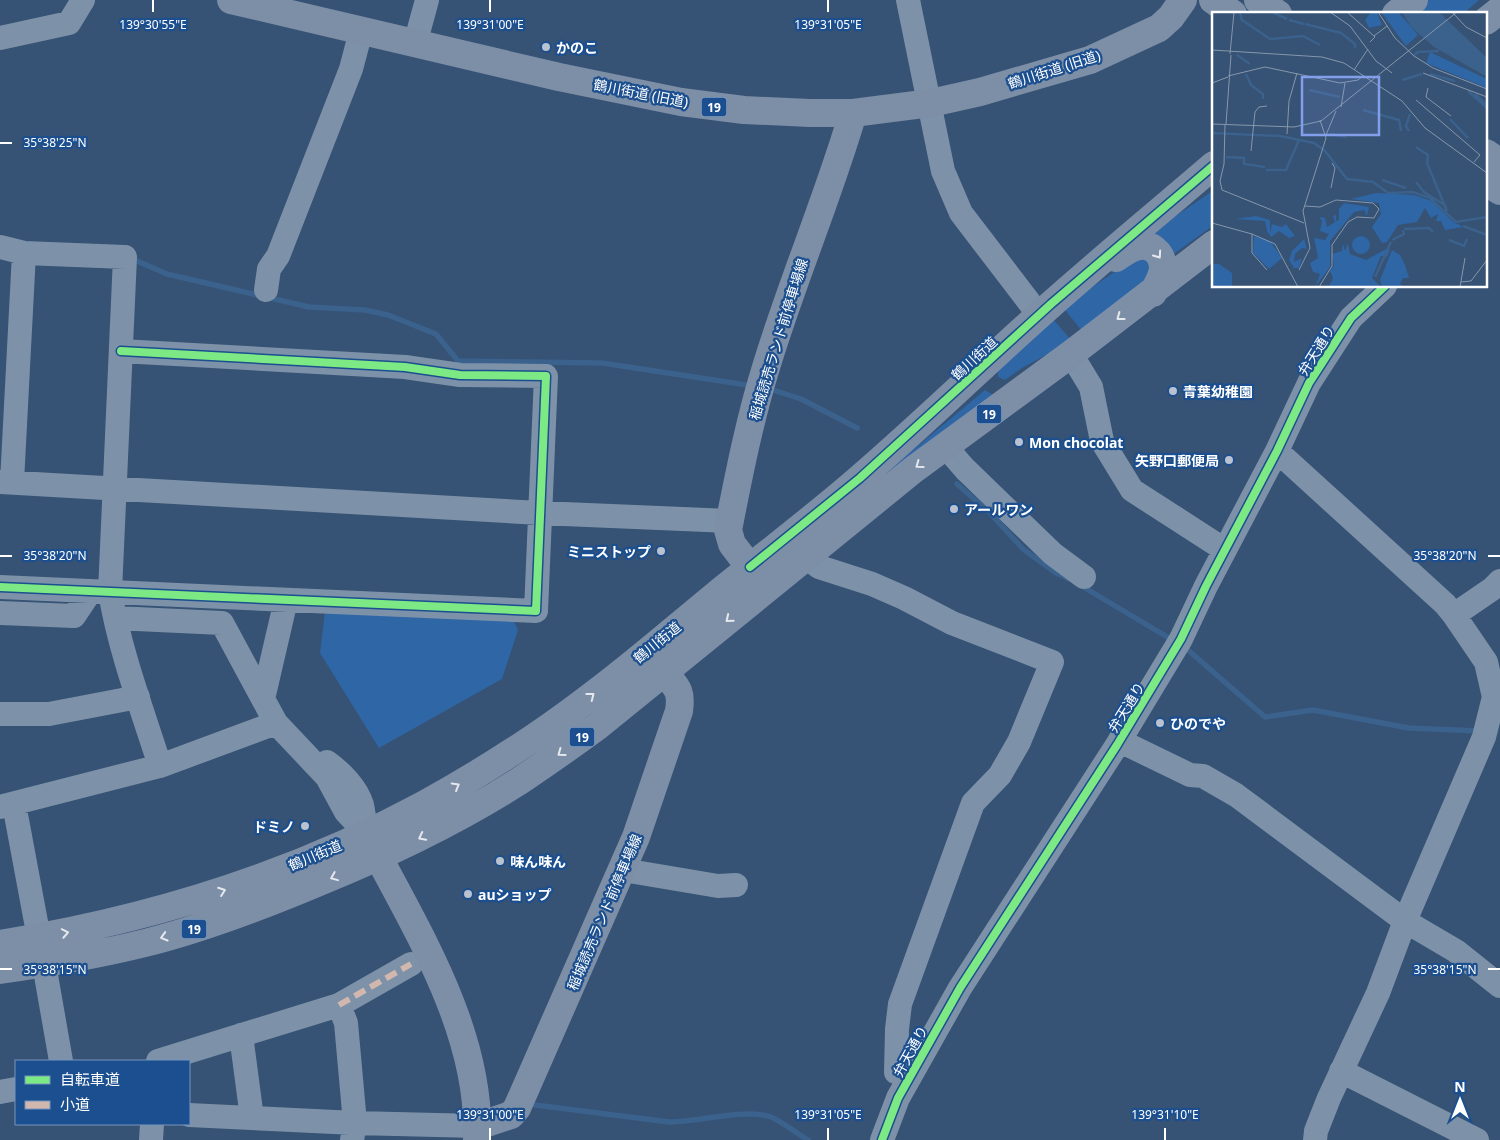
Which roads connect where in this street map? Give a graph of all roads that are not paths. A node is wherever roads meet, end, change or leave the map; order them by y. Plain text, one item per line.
1 (83, 0) edge
2 (231, 0) edge
3 (427, 0) edge
4 (908, 0) edge
5 (1183, 0) edge
6 (1213, 0) edge
7 (1258, 0) edge
8 (1414, 0) edge
9 (1500, 10) edge
10 (1231, 12) edge
11 (1275, 12) edge
12 (1399, 12) edge
13 (1488, 19) edge
14 (361, 31) junction
15 (0, 38) edge
16 (415, 44) junction
17 (931, 103) junction
18 (853, 113) junction
19 (1488, 162) edge
20 (1212, 167) edge
21 (1493, 181) edge
22 (1212, 246) edge
23 (0, 247) edge
24 (24, 253) junction
25 (1383, 288) edge
26 (266, 290) dead end
27 (1153, 293) junction
28 (1060, 297) junction
29 (1039, 315) junction
30 (121, 351) junction
31 (1072, 354) junction
32 (993, 356) junction
33 (9, 388) edge
34 (945, 446) junction
35 (1277, 451) junction
36 (6, 482) edge
37 (115, 489) junction
38 (540, 513) junction
39 (730, 521) junction
40 (1225, 550) junction
41 (806, 557) junction
42 (750, 567) junction
43 (1084, 577) dead end
44 (1500, 581) edge
45 (0, 588) edge
46 (767, 589) junction
47 (100, 592) junction
48 (286, 600) junction
49 (0, 613) edge
50 (1454, 615) junction
51 (114, 618) junction
52 (664, 672) junction
53 (138, 697) junction
54 (263, 699) junction
55 (0, 714) edge
56 (276, 723) junction
57 (1120, 741) junction
58 (160, 766) junction
59 (7, 805) edge
60 (366, 833) junction
61 (378, 857) junction
62 (623, 870) junction
63 (736, 885) dead end
64 (1405, 921) junction
65 (38, 938) junction
66 (0, 944) edge
67 (44, 964) junction
68 (411, 964) dead end
69 (0, 970) edge
70 (1500, 986) edge
71 (339, 1005) junction
72 (241, 1035) junction
73 (61, 1060) edge
74 (161, 1060) edge
75 (1341, 1071) junction
76 (909, 1078) junction
77 (15, 1089) edge
78 (0, 1092) edge
79 (190, 1115) edge
80 (252, 1118) junction
81 (152, 1125) edge
82 (354, 1132) edge
83 (477, 1133) edge
84 (151, 1140) edge
85 (882, 1140) edge
86 (1315, 1140) edge
87 (1477, 1140) edge

1 - 15 street
2 - 14 main road, 鶴川街道 (旧道) / 19
3 - 16 street
4 - 17 street
5 - 17 main road, 鶴川街道 (旧道) / 19
6 - 10 main road
7 - 11 main road
8 - 12 main road
9 - 13 main road
14 - 16 main road, 鶴川街道 (旧道) / 19
14 - 26 street
16 - 18 main road, 鶴川街道 (旧道) / 19
17 - 18 main road, 鶴川街道 (旧道) / 19
17 - 29 street
18 - 39 main road, 稲城読売ランド前停車場線
19 - 21 main road
20 - 28 main road, 鶴川街道 / 19
22 - 27 main road, 鶴川街道 / 19
23 - 24 street
24 - 30 street
24 - 33 street
25 - 35 street, 弁天通り
28 -> 27 main road
27 -> 31 main road, 鶴川街道 / 19
28 - 29 main road, 鶴川街道 / 19
29 - 32 main road, 鶴川街道 / 19
30 - 37 street
30 - 38 street
31 - 32 main road
31 - 34 main road, 鶴川街道 / 19
31 - 40 street
32 - 42 main road, 鶴川街道 / 19
33 - 36 street
34 -> 41 main road, 鶴川街道 / 19
34 - 43 street
35 - 40 street, 弁天通り
35 - 50 street
36 - 37 street
37 - 38 street
37 - 47 street
38 - 39 street
38 - 48 street
39 - 42 main road, 稲城読売ランド前停車場線
40 - 57 street, 弁天通り
41 - 46 main road, 鶴川街道 / 19
41 - 76 street
42 - 46 main road, 稲城読売ランド前停車場線
60 -> 42 main road, 鶴川街道 / 19
44 - 50 street
45 - 47 street
46 -> 52 main road, 鶴川街道 / 19
47 - 48 street
47 - 49 street
47 - 51 street
48 - 54 street
50 - 64 street
51 - 53 street
51 - 54 street
52 -> 61 main road, 鶴川街道 / 19
52 - 62 main road, 稲城読売ランド前停車場線
53 - 55 street
53 - 58 street
54 - 56 street
56 - 58 street
56 - 60 street
57 - 64 street
57 - 76 street, 弁天通り
58 - 59 street
59 - 65 street
60 - 61 main road
65 -> 60 main road, 鶴川街道 / 19
61 -> 67 main road, 鶴川街道 / 19
61 - 83 main road
62 - 63 street
62 - 83 main road, 稲城読売ランド前停車場線
64 - 70 street
64 - 75 street
65 - 66 main road, 鶴川街道 / 19
67 - 69 main road, 鶴川街道 / 19
67 - 73 street
68 - 71 street
71 - 72 street
71 - 82 street
72 - 74 street
72 - 80 street
75 - 86 street
75 - 87 street
76 - 85 street, 弁天通り
77 - 78 street
79 - 80 street
80 - 82 street
81 - 84 street
82 - 83 street

